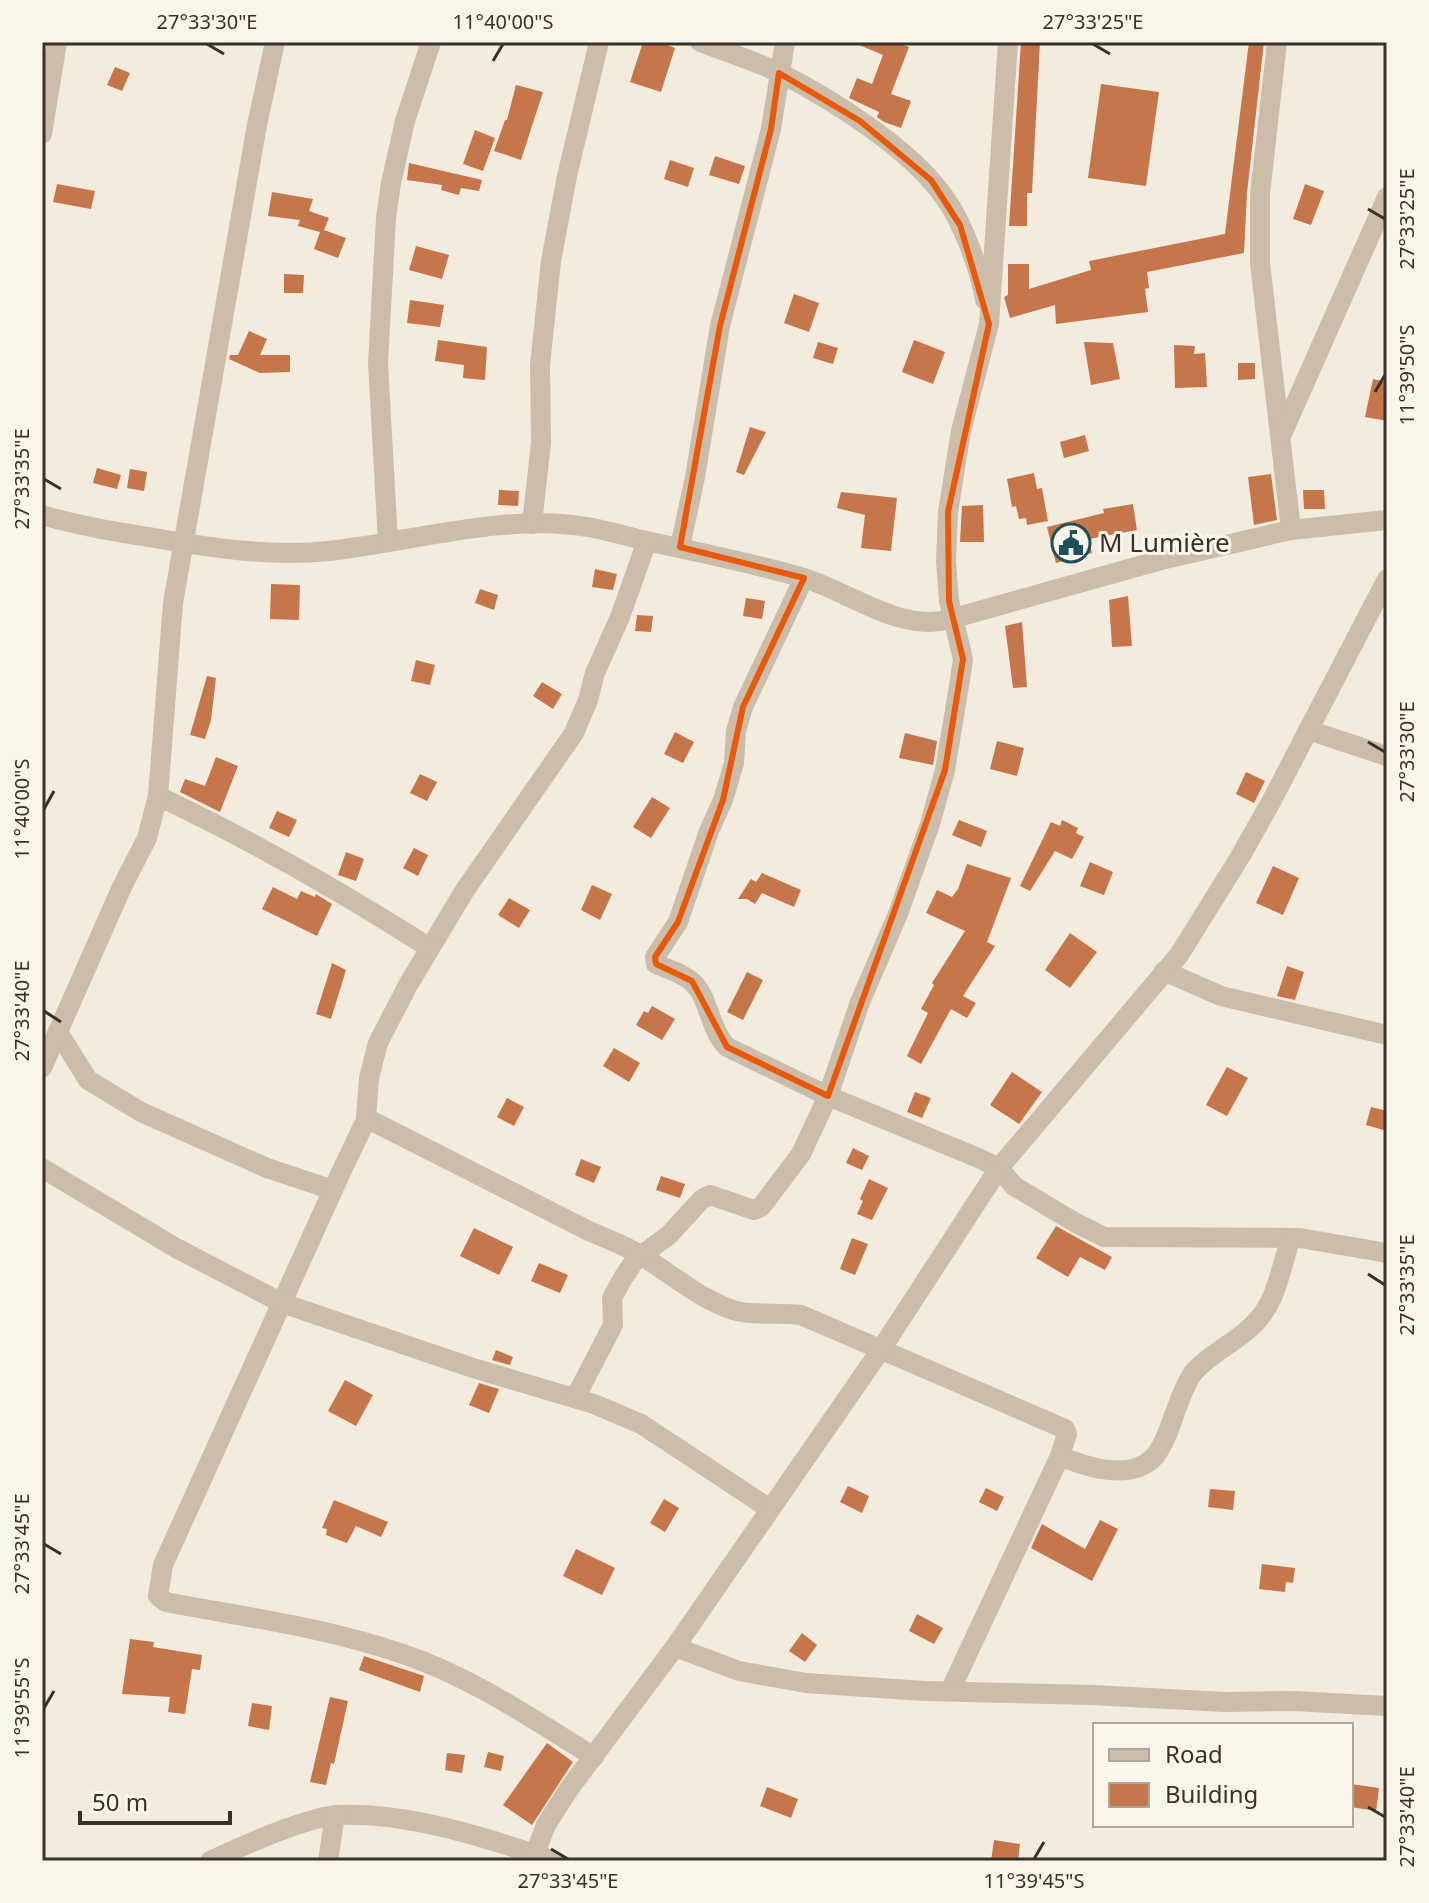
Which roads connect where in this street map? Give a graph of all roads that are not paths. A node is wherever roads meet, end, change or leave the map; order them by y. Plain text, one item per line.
1 (57, 42) edge
2 (275, 42) edge
3 (431, 42) edge
4 (599, 42) edge
5 (700, 42) edge
6 (785, 42) edge
7 (1008, 42) edge
8 (1277, 42) edge
9 (779, 73) junction
10 (42, 134) edge
11 (1387, 197) edge
12 (989, 324) junction
13 (1282, 434) junction
14 (42, 515) edge
15 (1387, 520) edge
16 (532, 524) junction
17 (1291, 530) junction
18 (647, 541) junction
19 (388, 542) junction
20 (184, 543) junction
21 (680, 547) junction
22 (804, 578) junction
23 (1387, 579) edge
24 (955, 618) junction
25 (1308, 730) junction
26 (1387, 756) edge
27 (158, 796) junction
28 (430, 948) junction
29 (1164, 971) junction
30 (58, 1032) junction
31 (1387, 1035) edge
32 (42, 1068) edge
33 (828, 1096) junction
34 (370, 1121) junction
35 (42, 1168) edge
36 (999, 1168) junction
37 (333, 1190) junction
38 (1291, 1238) junction
39 (1387, 1253) edge
40 (643, 1256) junction
41 (282, 1303) junction
42 (882, 1348) junction
43 (575, 1398) junction
44 (1060, 1456) junction
45 (770, 1509) junction
46 (675, 1647) junction
47 (950, 1691) junction
48 (1387, 1706) edge
49 (594, 1757) junction
50 (335, 1815) junction
51 (532, 1857) edge
52 (210, 1861) edge
53 (328, 1861) edge
54 (554, 1861) edge

1 - 10 street
2 - 20 street
3 - 19 street
4 - 16 street
5 - 9 street
6 - 9 street
7 - 12 street
8 - 13 street
9 - 12 street
9 - 21 street
11 - 13 street
12 - 24 street
13 - 17 street
14 - 20 street
15 - 17 street
16 - 18 street
16 - 19 street
17 - 24 street
18 - 21 street
18 - 28 street
19 - 20 street
20 - 27 street
21 - 22 street
22 - 24 street
22 - 33 street
23 - 25 street
24 - 33 street
25 - 26 street
25 - 29 street
27 - 28 street
27 - 30 street
28 - 34 street
29 - 31 street
29 - 36 street
30 - 32 street
30 - 37 street
33 - 36 street
33 - 40 street
34 - 37 street
34 - 40 street
35 - 41 street
36 - 38 street
36 - 42 street
37 - 41 street
38 - 39 street
38 - 44 street
40 - 42 street
40 - 43 street
41 - 43 street
41 - 49 street
42 - 44 street
42 - 45 street
43 - 45 street
44 - 47 street
45 - 46 street
46 - 47 street
46 - 49 street
47 - 48 street
49 - 51 street
50 - 51 street
50 - 52 street
50 - 53 street
51 - 54 street

